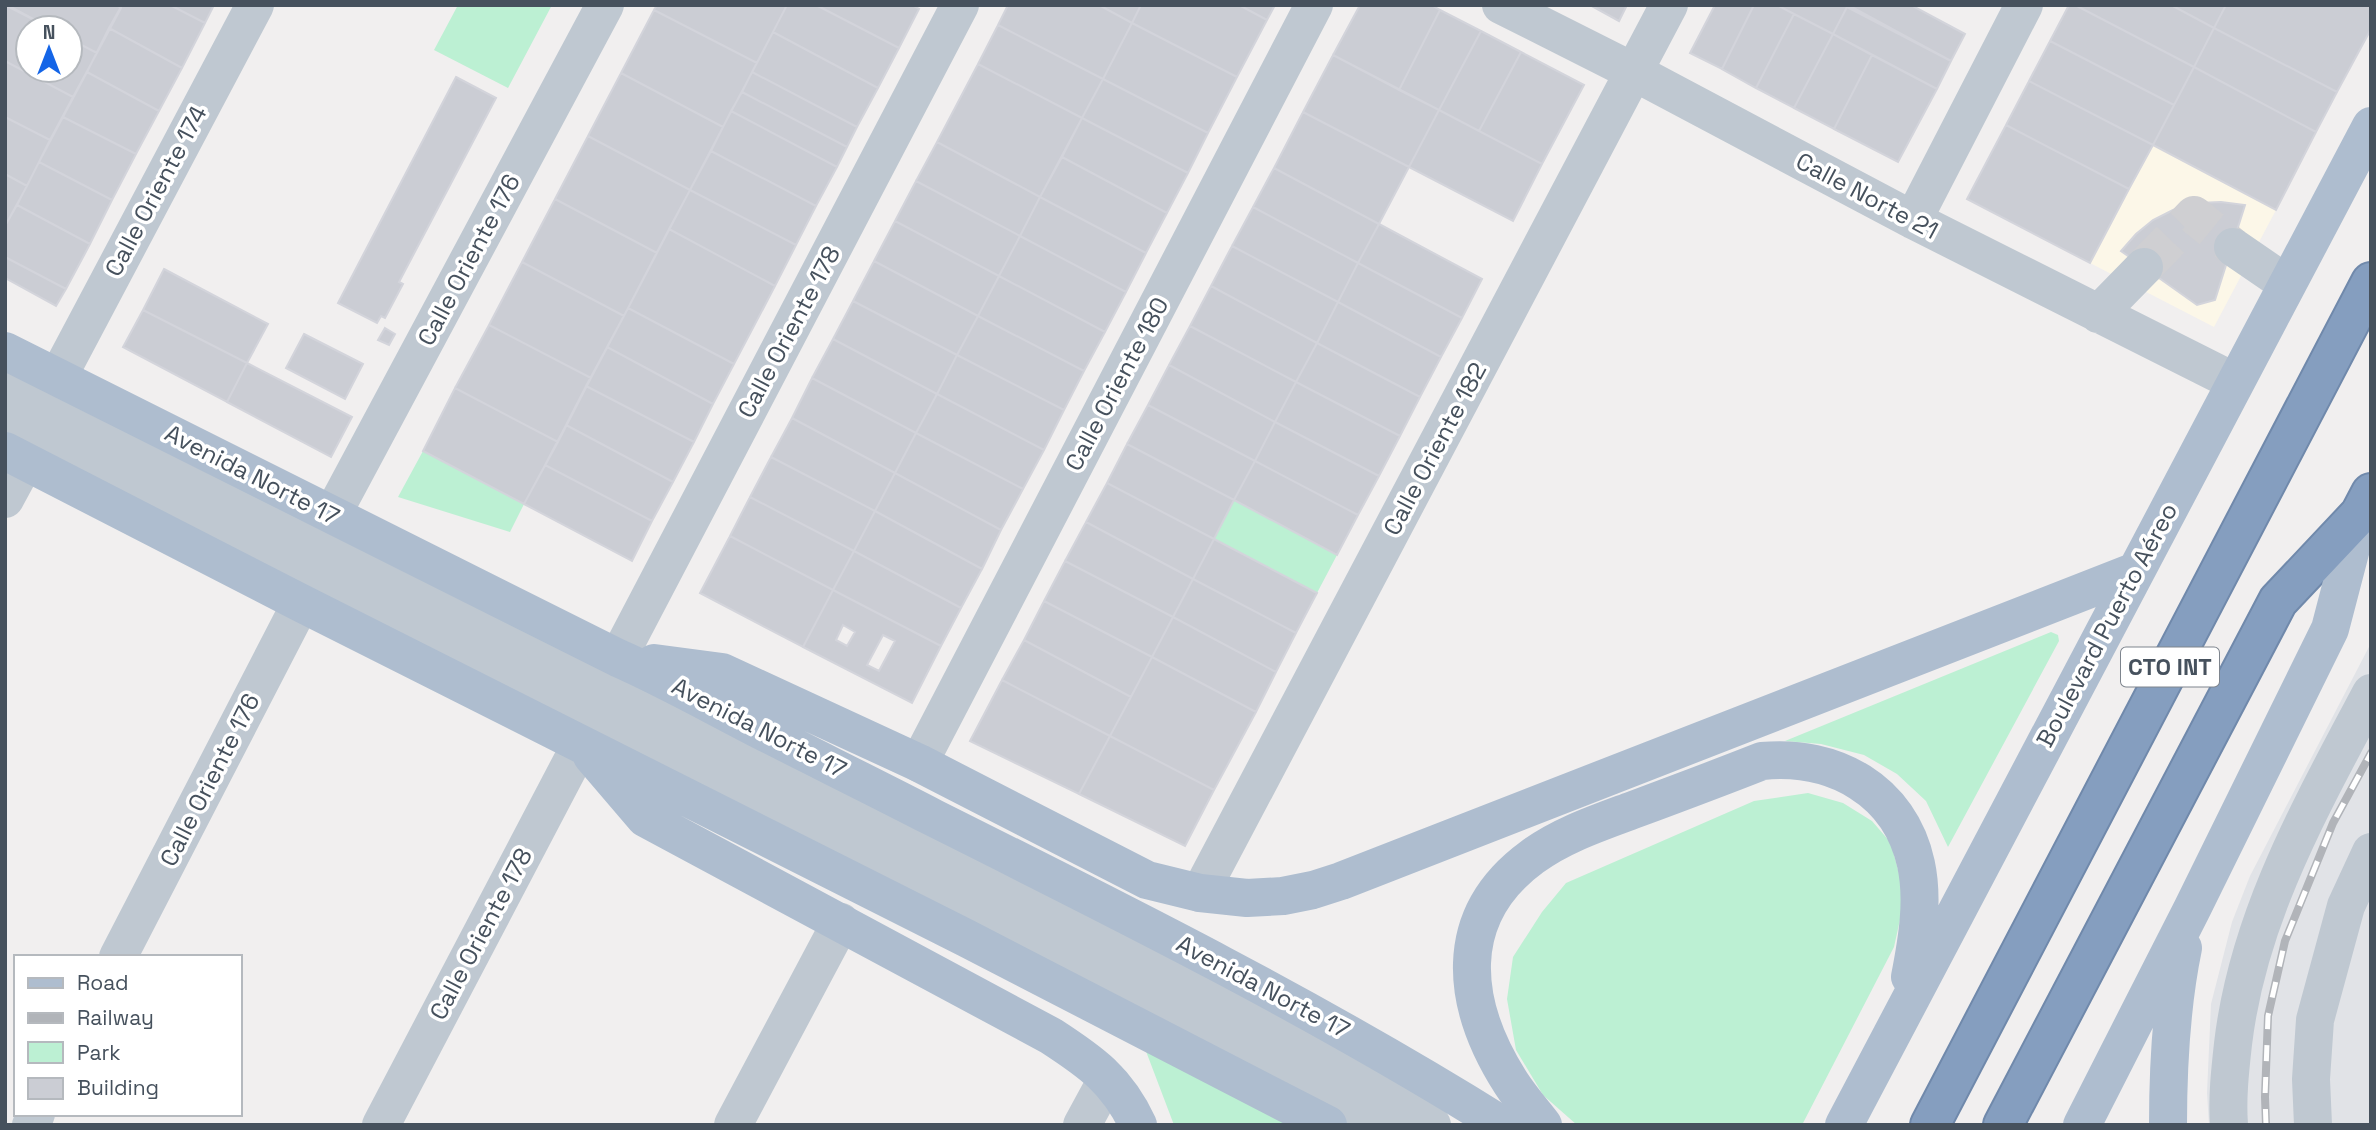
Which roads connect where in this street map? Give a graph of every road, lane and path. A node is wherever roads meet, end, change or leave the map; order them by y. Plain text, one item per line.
1 (255, 5) edge
2 (606, 5) edge
3 (960, 5) edge
4 (1314, 5) edge
5 (1501, 5) edge
6 (1669, 5) edge
7 (2024, 5) edge
8 (1634, 72) junction
9 (2371, 126) edge
10 (1913, 220) junction
11 (2233, 247) tunnel mouth
12 (2144, 267) tunnel mouth
13 (2371, 282) edge
14 (2287, 284) junction
15 (2098, 314) junction
16 (5, 351) edge
17 (58, 377) junction
18 (5, 378) edge
19 (2235, 382) junction
20 (5, 418) edge
21 (15, 457) edge
22 (5, 499) edge
23 (2365, 503) edge
24 (332, 514) junction
25 (2136, 571) junction
26 (301, 603) junction
27 (618, 658) junction
28 (2371, 692) edge
29 (582, 744) junction
30 (919, 763) junction
31 (2371, 852) edge
32 (1200, 893) junction
33 (2192, 909) junction
34 (841, 922) junction
35 (119, 955) edge
36 (1905, 1007) junction
37 (1107, 1079) junction
38 (381, 1125) edge
39 (733, 1125) edge
40 (1082, 1125) edge
41 (1138, 1125) edge
42 (1328, 1125) edge
43 (1378, 1125) edge
44 (1432, 1125) edge
45 (1502, 1125) edge
46 (1543, 1125) edge
47 (1844, 1125) edge
48 (1930, 1125) edge
49 (2003, 1125) edge
50 (2082, 1125) edge
51 (2168, 1125) edge
52 (2229, 1125) edge
53 (2313, 1125) edge

1 - 17 street, Calle Oriente 174
2 - 24 street, Calle Oriente 176
3 - 27 street, Calle Oriente 178
4 - 30 street, Calle Oriente 180
5 - 8 street, Calle Norte 21
6 - 8 street, Calle Oriente 182
7 - 10 street
8 - 10 street, Calle Norte 21
8 - 32 street, Calle Oriente 182
9 - 14 main road, Boulevard Puerto Aéreo / CTO INT
10 - 15 street, Calle Norte 21
11 - 14 street
12 - 15 street
13 - 48 highway, CTO INT
14 - 19 main road, Boulevard Puerto Aéreo / CTO INT
15 - 19 street, Calle Norte 21
16 - 17 main road, Avenida Norte 17
17 - 24 main road, Avenida Norte 17
18 - 44 street
19 - 25 main road, Boulevard Puerto Aéreo / CTO INT
20 - 43 street
21 - 22 street
21 - 26 main road
23 - 33 main road, CTO INT
23 - 49 highway, CTO INT
24 - 27 main road, Avenida Norte 17
25 - 32 main road
25 - 36 main road, Boulevard Puerto Aéreo / CTO INT
26 - 29 main road
26 - 35 street, Calle Oriente 176
27 - 30 main road
27 - 45 main road, Avenida Norte 17
28 - 52 street
29 - 34 main road
29 - 38 street, Calle Oriente 178
29 - 42 main road
30 - 32 main road
31 - 53 street
33 - 50 main road, CTO INT
33 - 51 main road
34 - 37 main road
34 - 39 street
36 - 46 main road
36 - 47 main road, Boulevard Puerto Aéreo / CTO INT
37 - 40 street
37 - 41 main road

